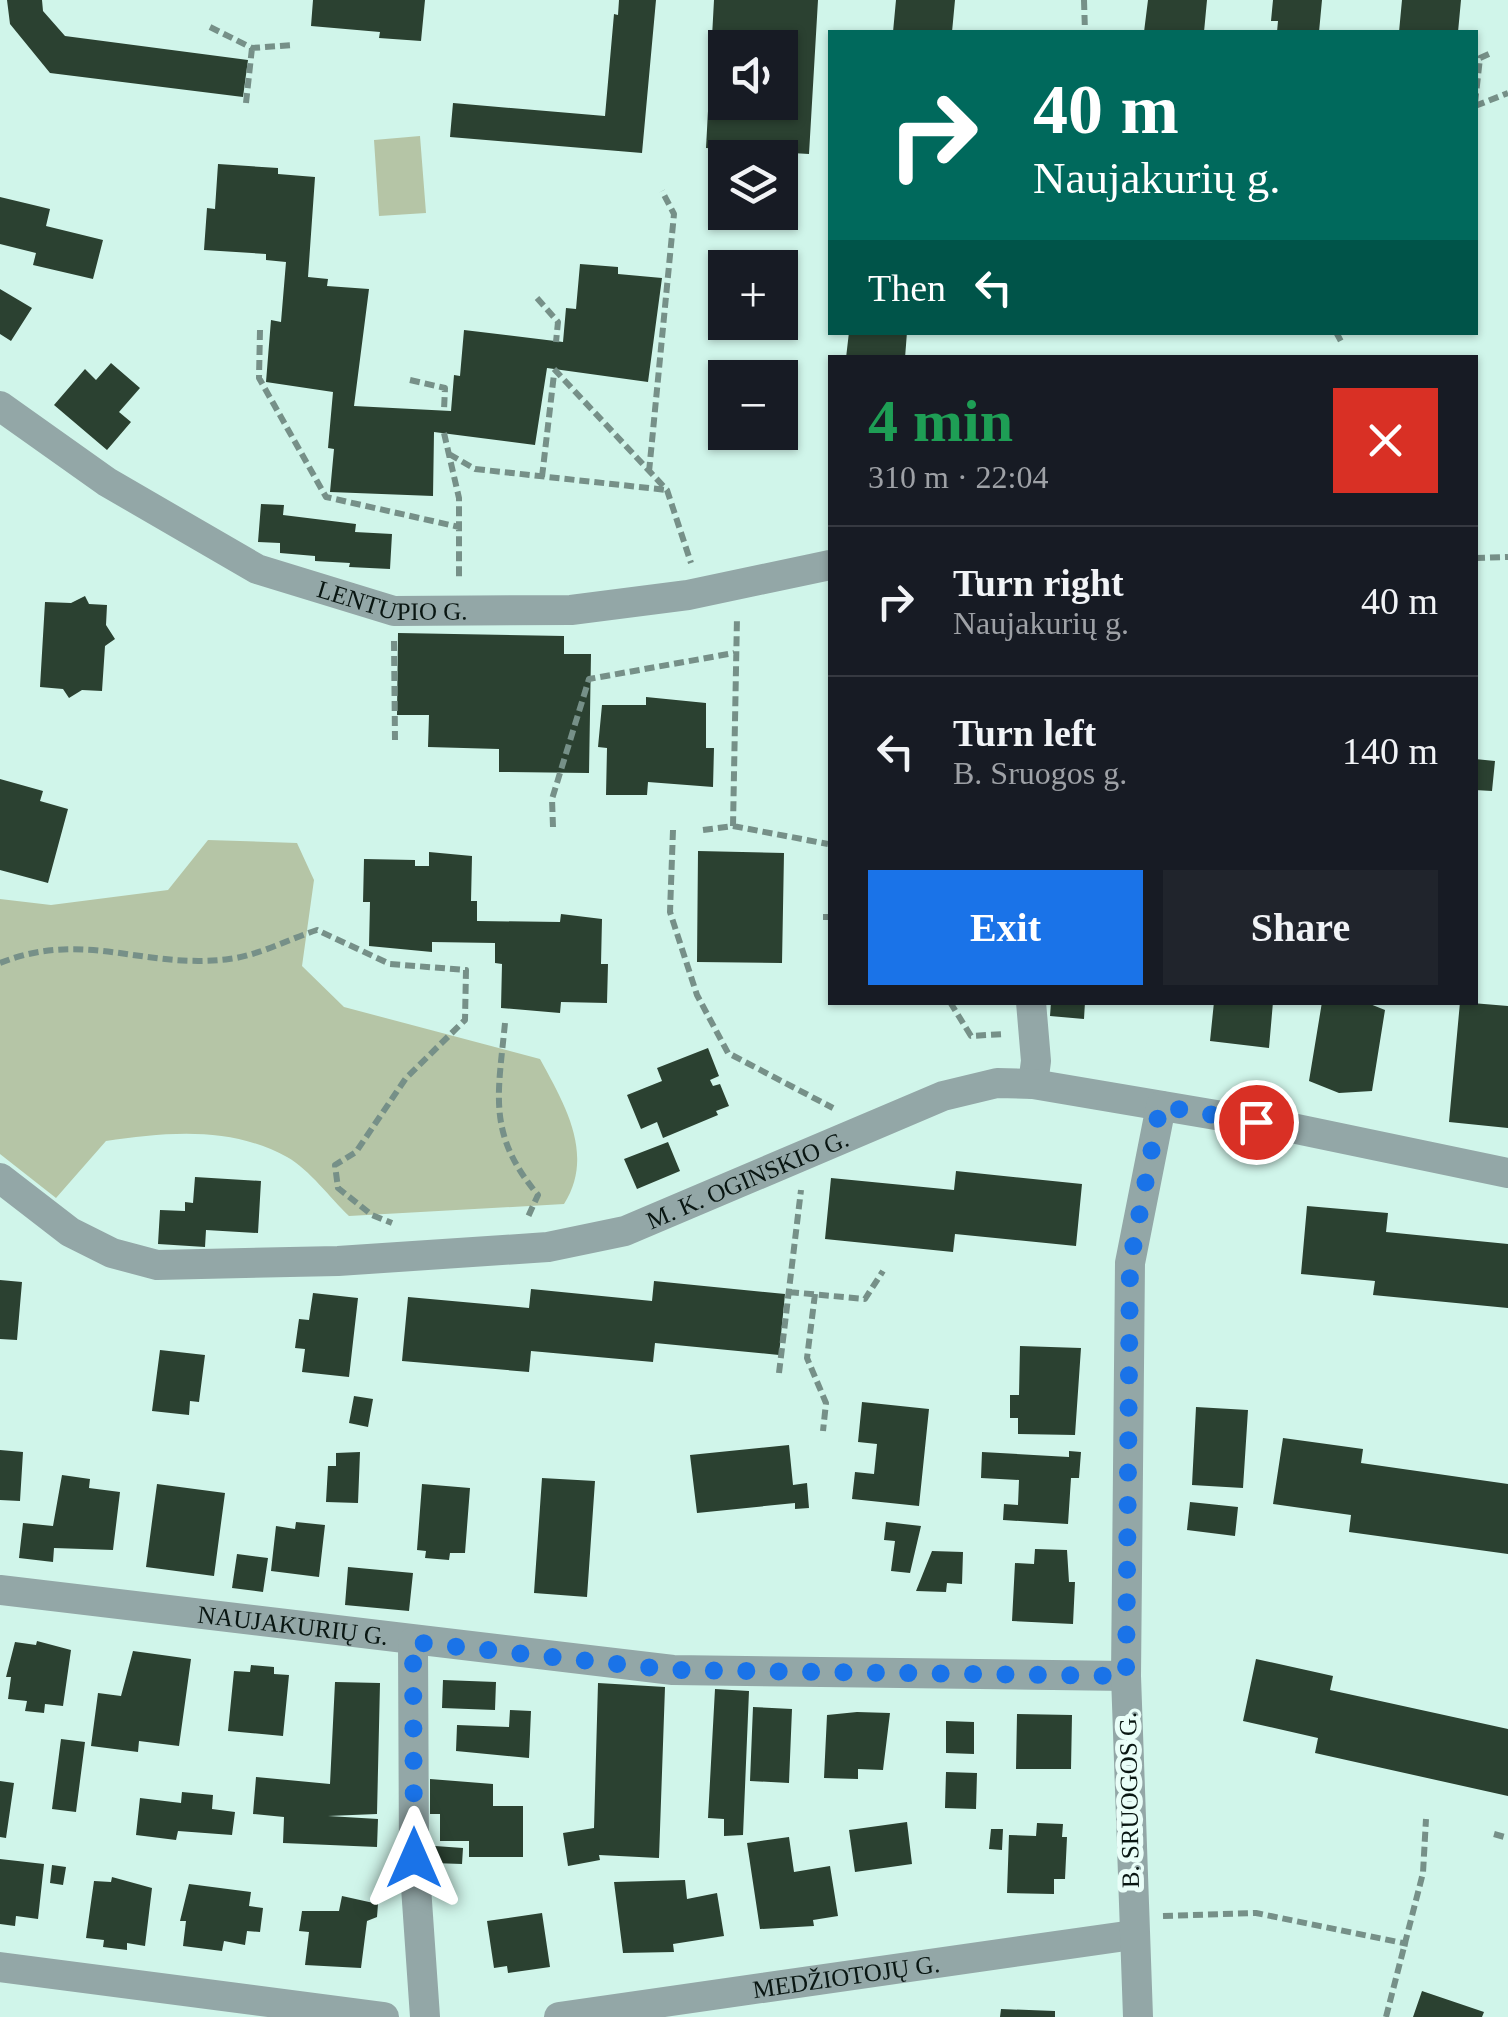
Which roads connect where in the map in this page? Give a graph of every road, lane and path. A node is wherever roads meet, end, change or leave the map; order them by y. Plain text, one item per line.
1 (1084, 0) edge
2 (210, 27) dead end
3 (1085, 30) edge
4 (293, 45) dead end
5 (252, 48) junction
6 (1489, 54) dead end
7 (1478, 77) edge
8 (1508, 93) edge
9 (246, 103) dead end
10 (1478, 104) edge
11 (662, 191) dead end
12 (536, 298) dead end
13 (260, 330) dead end
14 (1338, 335) edge
15 (556, 342) dead end
16 (1343, 346) dead end
17 (410, 380) dead end
18 (0, 406) edge
19 (444, 410) dead end
20 (444, 433) dead end
21 (449, 454) junction
22 (649, 472) junction
23 (542, 477) junction
24 (667, 490) junction
25 (460, 527) junction
26 (1508, 557) edge
27 (1478, 558) edge
28 (828, 565) edge
29 (739, 584) junction
30 (702, 592) junction
31 (394, 611) junction
32 (459, 612) junction
33 (734, 654) junction
34 (395, 740) dead end
35 (733, 826) junction
36 (553, 827) dead end
37 (672, 830) dead end
38 (703, 830) dead end
39 (828, 844) edge
40 (0, 963) edge
41 (952, 1005) edge
42 (1032, 1005) edge
43 (505, 1022) dead end
44 (1009, 1034) dead end
45 (1033, 1084) junction
46 (1160, 1106) junction
47 (870, 1127) junction
48 (806, 1155) junction
49 (1508, 1173) edge
50 (0, 1178) edge
51 (535, 1248) junction
52 (424, 1256) junction
53 (883, 1271) dead end
54 (789, 1292) junction
55 (815, 1294) junction
56 (780, 1373) dead end
57 (823, 1431) dead end
58 (0, 1590) edge
59 (413, 1642) junction
60 (1126, 1676) junction
61 (1426, 1819) dead end
62 (1494, 1834) dead end
63 (1508, 1838) edge
64 (1132, 1926) junction
65 (1408, 1944) junction
66 (0, 1967) edge
67 (384, 2017) edge
68 (426, 2017) edge
69 (560, 2017) edge
70 (1138, 2017) edge
71 (1386, 2017) edge

1 - 3 path
2 - 5 path
4 - 5 path
5 - 9 path
6 - 7 path
8 - 10 path
11 - 22 path
12 - 15 path
13 - 25 path
14 - 16 path
17 - 19 path
18 - 31 street, LENTUPIO G.
20 - 21 path
21 - 23 path
21 - 25 path
22 - 23 path
22 - 24 path
23 - 24 path
24 - 30 path
25 - 32 path
26 - 27 path
28 - 29 street, LENTUPIO G.
29 - 30 street, LENTUPIO G.
29 - 33 path
30 - 32 street, LENTUPIO G.
31 - 32 street, LENTUPIO G.
31 - 34 path
33 - 35 path
33 - 36 path
35 - 38 path
35 - 39 path
37 - 47 path
40 - 52 path
41 - 44 path
42 - 45 street
43 - 51 path
45 - 46 street, M. K. OGINSKIO G.
45 - 47 street, M. K. OGINSKIO G.
46 - 49 street, M. K. OGINSKIO G.
46 - 60 street, B. SRUOGOS G.
47 - 48 street, M. K. OGINSKIO G.
48 - 51 street, M. K. OGINSKIO G.
48 - 54 path
50 - 52 street, M. K. OGINSKIO G.
51 - 52 street, M. K. OGINSKIO G.
53 - 55 path
54 - 55 path
54 - 56 path
55 - 57 path
58 - 59 street, NAUJAKURIŲ G.
59 - 60 street, NAUJAKURIŲ G.
59 - 68 street
60 - 64 street, B. SRUOGOS G.
61 - 65 path
62 - 63 path
64 - 65 path
64 - 69 street, MEDŽIOTOJŲ G.
64 - 70 street, B. SRUOGOS G.
65 - 71 path
66 - 67 street

